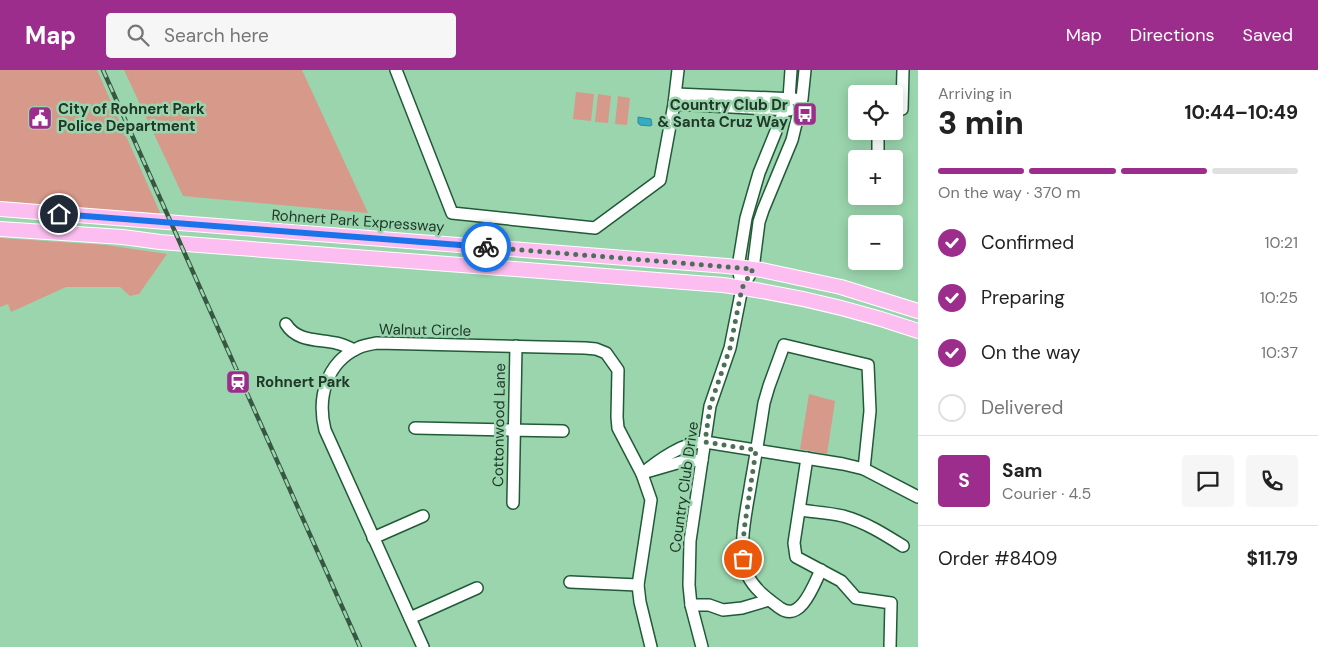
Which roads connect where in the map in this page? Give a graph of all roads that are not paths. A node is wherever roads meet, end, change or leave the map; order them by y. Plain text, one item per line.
1 (396, 70) edge
2 (678, 70) edge
3 (791, 70) edge
4 (805, 70) edge
5 (903, 70) edge
6 (903, 85) edge
7 (789, 98) junction
8 (675, 99) junction
9 (802, 99) junction
10 (785, 110) junction
11 (799, 111) junction
12 (0, 209) edge
13 (0, 229) edge
14 (738, 267) junction
15 (753, 269) junction
16 (742, 288) junction
17 (918, 311) edge
18 (286, 324) dead end
19 (918, 331) edge
20 (516, 346) junction
21 (354, 350) junction
22 (415, 428) dead end
23 (514, 430) junction
24 (563, 431) dead end
25 (705, 442) junction
26 (756, 450) junction
27 (807, 458) junction
28 (702, 460) junction
29 (864, 469) junction
30 (642, 474) junction
31 (918, 497) edge
32 (513, 503) dead end
33 (800, 510) junction
34 (423, 516) dead end
35 (373, 538) junction
36 (903, 546) dead end
37 (821, 570) junction
38 (570, 582) dead end
39 (638, 585) junction
40 (477, 588) dead end
41 (769, 600) junction
42 (692, 605) junction
43 (410, 618) junction
44 (423, 647) edge
45 (651, 647) edge
46 (702, 647) edge
47 (890, 647) edge

1 - 8 street
2 - 8 street
3 - 7 street, Country Club Drive
4 - 9 street, Country Club Drive
5 - 6 street
7 - 8 street
7 - 9 street
7 - 10 street, Country Club Drive
8 - 10 street
9 - 11 street, Country Club Drive
10 - 11 street
10 - 14 street, Country Club Drive
11 - 15 street, Country Club Drive
12 - 14 main road, Rohnert Park Expressway
13 - 16 main road
14 - 15 main road, Rohnert Park Expressway
14 - 16 street, Country Club Drive
15 - 16 street, Country Club Drive
15 - 17 main road, Rohnert Park Expressway
16 - 19 main road
16 - 25 street, Country Club Drive
18 - 21 street
20 - 21 street, Walnut Circle
20 - 23 street, Cottonwood Lane
20 - 30 street, Walnut Circle
21 - 35 street, Walnut Circle
22 - 23 street
23 - 24 street
23 - 32 street, Cottonwood Lane
25 - 26 street
25 - 28 street, Country Club Drive
25 - 30 street
26 - 27 street
26 - 29 street
26 - 41 street
27 - 29 street
27 - 33 street
28 - 30 street
28 - 42 street, Country Club Drive
29 - 31 street
30 - 39 street, Walnut Circle
33 - 36 street
33 - 37 street
34 - 35 street
35 - 43 street, Walnut Circle
37 - 41 street
37 - 47 street
38 - 39 street
39 - 45 street, Walnut Circle
40 - 43 street
41 - 42 street
42 - 46 street, Country Club Drive
43 - 44 street, Walnut Circle

